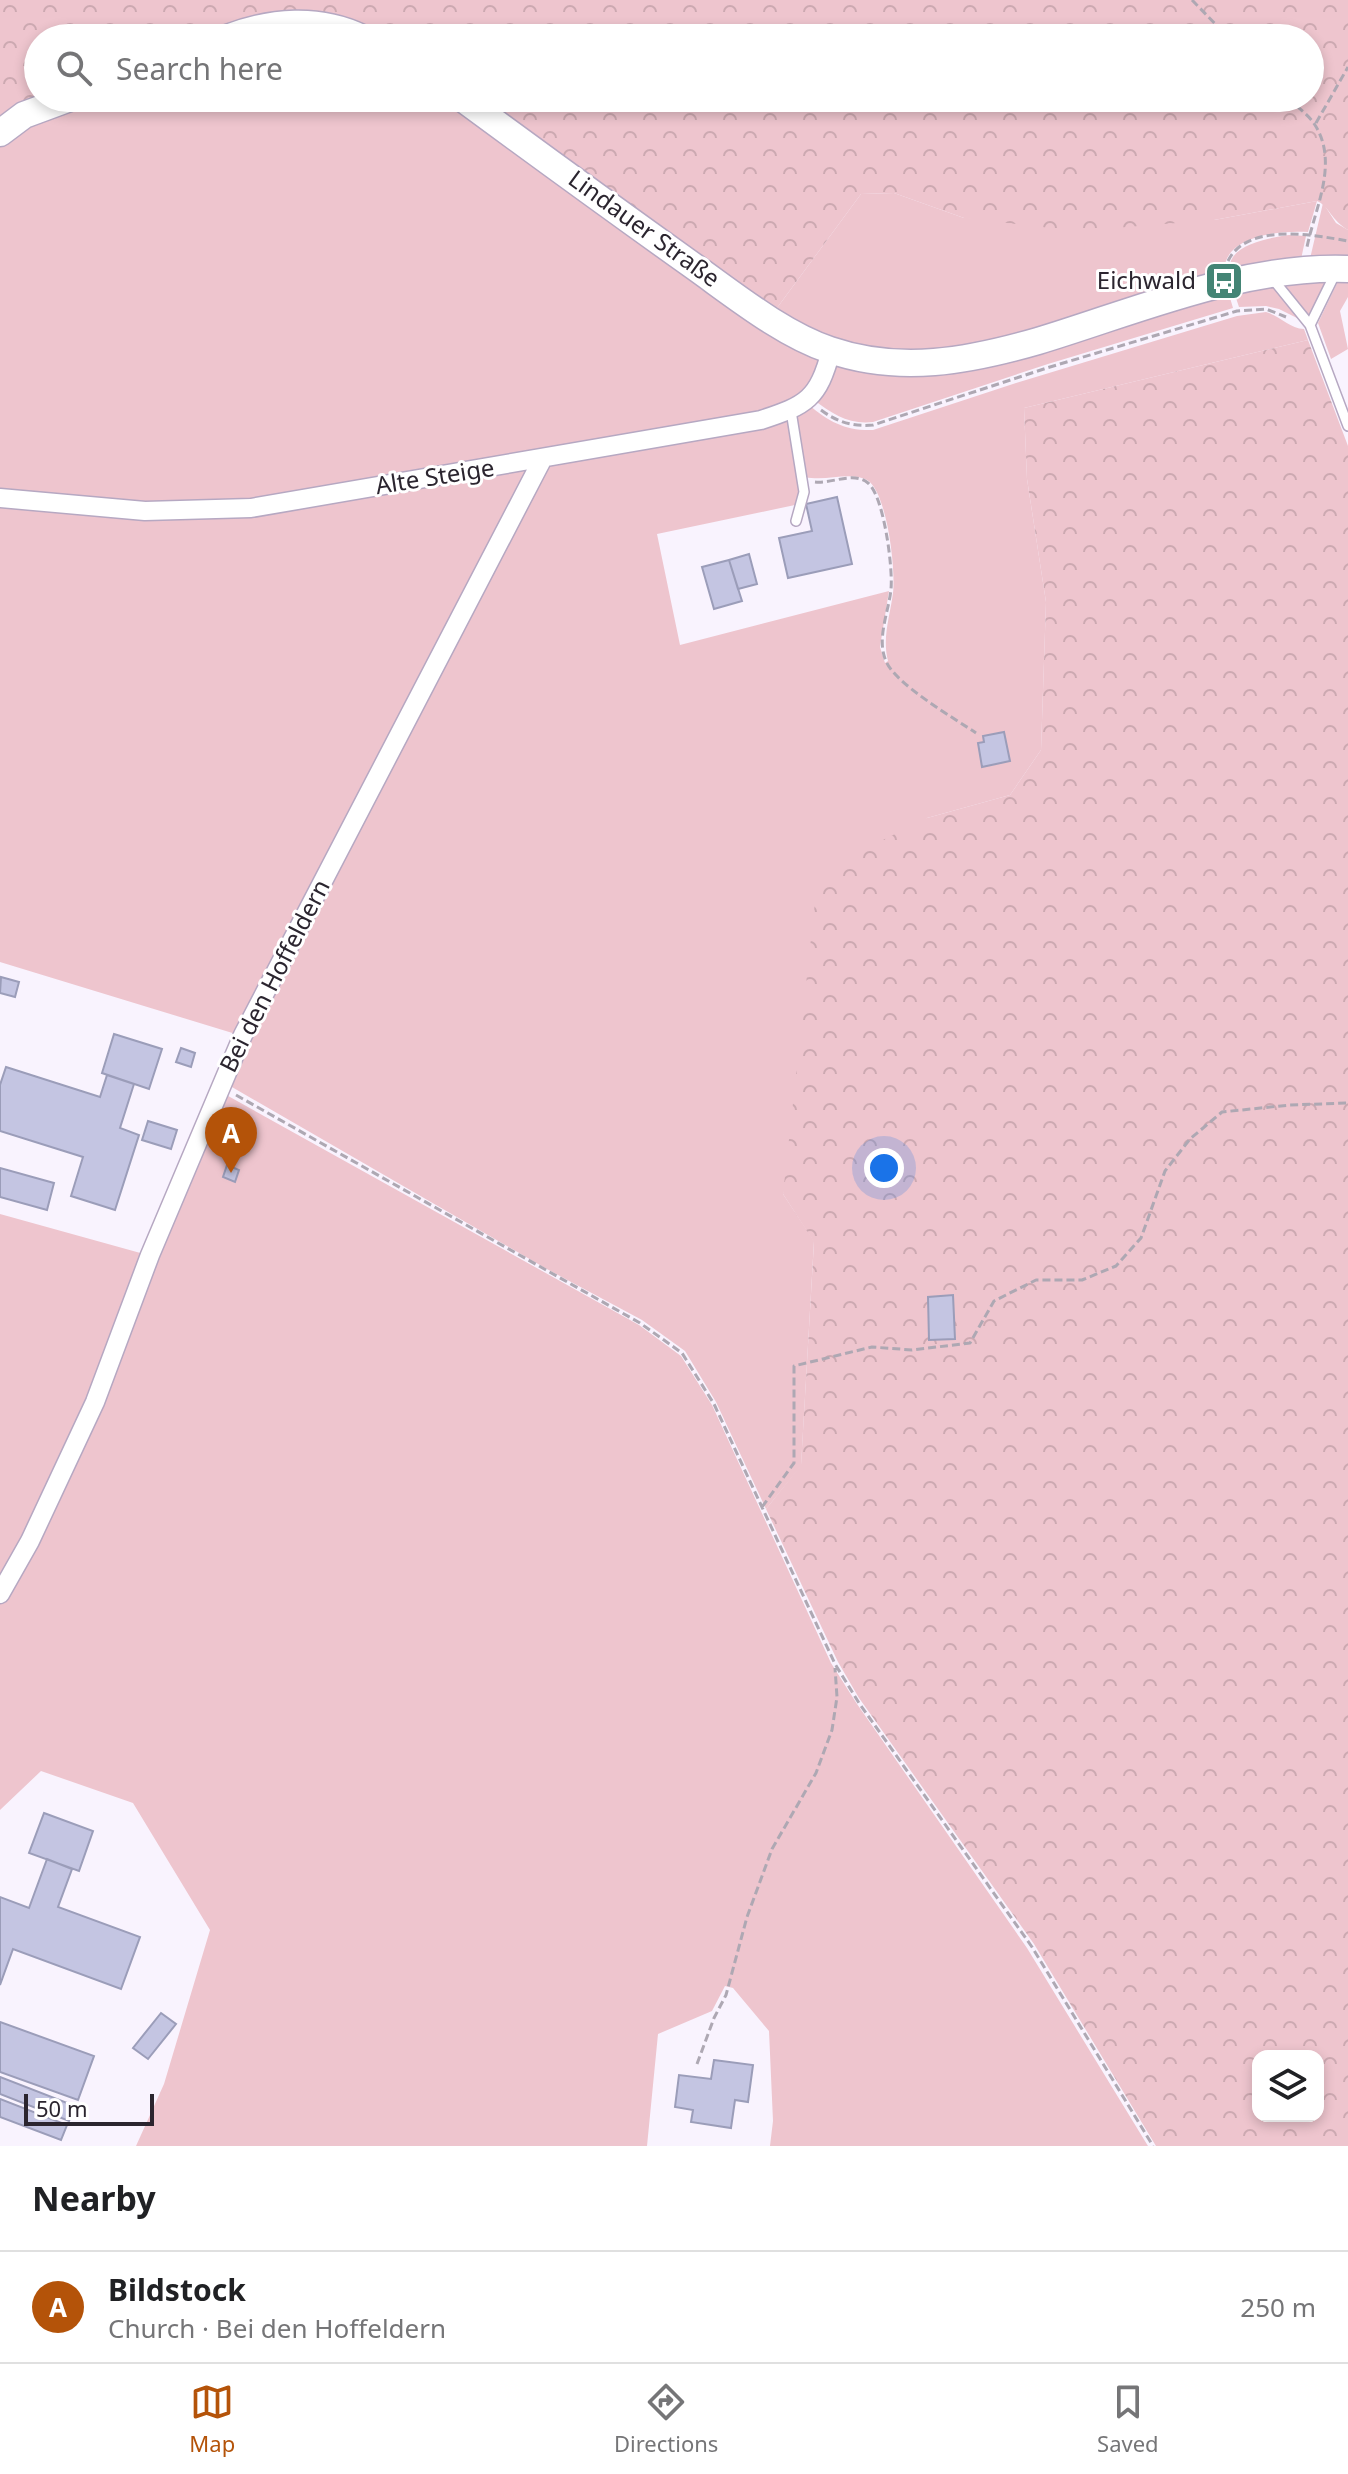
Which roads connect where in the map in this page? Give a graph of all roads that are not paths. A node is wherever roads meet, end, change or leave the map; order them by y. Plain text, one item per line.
1 (275, 24) edge
2 (312, 24) edge
3 (32, 112) edge
4 (481, 112) edge
5 (0, 133) edge
6 (1343, 268) edge
7 (1270, 275) junction
8 (1310, 325) junction
9 (831, 351) junction
10 (791, 411) junction
11 (1348, 426) edge
12 (542, 460) junction
13 (0, 498) edge
14 (796, 521) dead end
15 (0, 1594) edge

1 - 2 main road
3 - 5 main road
4 - 9 main road, Lindauer Straße
6 - 7 main road, Lindauer Straße
6 - 8 lane
7 - 8 lane
7 - 9 main road, Lindauer Straße
8 - 11 lane
9 - 10 street, Alte Steige
10 - 12 street, Alte Steige
10 - 14 lane
12 - 13 street, Alte Steige
12 - 15 street, Bei den Hoffeldern

